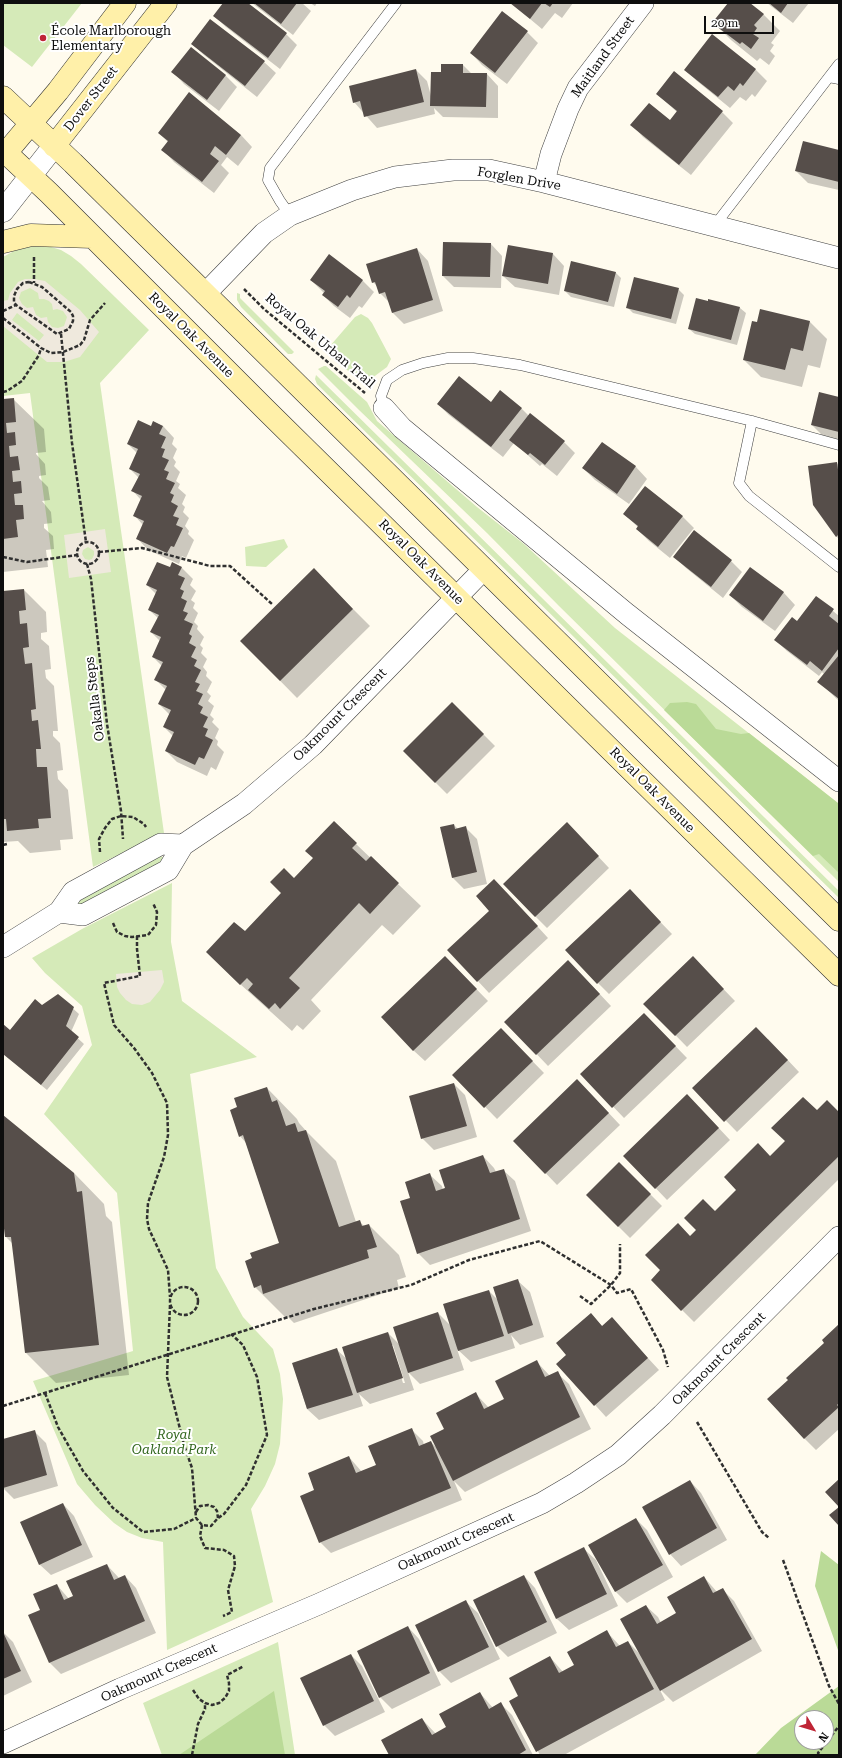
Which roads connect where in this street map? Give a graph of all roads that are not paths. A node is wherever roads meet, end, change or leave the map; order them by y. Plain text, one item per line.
1 (126, 3) edge
2 (166, 3) edge
3 (396, 3) edge
4 (643, 3) edge
5 (839, 64) edge
6 (834, 78) edge
7 (3, 97) edge
8 (31, 123) junction
9 (54, 146) junction
10 (4, 153) edge
11 (31, 176) junction
12 (544, 182) junction
13 (3, 211) edge
14 (290, 215) junction
15 (715, 226) junction
16 (92, 237) junction
17 (3, 242) edge
18 (839, 258) edge
19 (205, 294) junction
20 (384, 408) joint
21 (752, 421) junction
22 (839, 445) edge
23 (839, 567) edge
24 (484, 569) junction
25 (456, 597) junction
26 (839, 781) edge
27 (839, 920) edge
28 (3, 948) edge
29 (839, 975) edge
30 (839, 1237) edge
31 (3, 1743) edge

1 - 8 main road
2 - 9 main road, Dover Street
3 - 14 lane
4 - 12 street, Maitland Street
5 - 6 lane
6 - 15 lane
7 - 8 main road
8 - 9 main road
8 - 10 main road
9 - 11 street, Dover Street
9 - 19 main road
10 - 11 main road, Royal Oak Avenue
11 - 13 street, Dover Street
11 - 16 main road, Royal Oak Avenue
12 - 14 street, Forglen Drive
12 - 15 street, Forglen Drive
14 - 19 street, Forglen Drive
15 - 18 street, Forglen Drive
16 - 17 main road
16 - 25 main road, Royal Oak Avenue
19 - 24 main road
20 - 21 lane
20 - 26 street
21 - 22 lane
21 - 23 lane
24 - 25 street, Oakmount Crescent
24 - 27 main road
25 - 28 street, Oakmount Crescent
25 - 29 main road, Royal Oak Avenue
30 - 31 street, Oakmount Crescent

